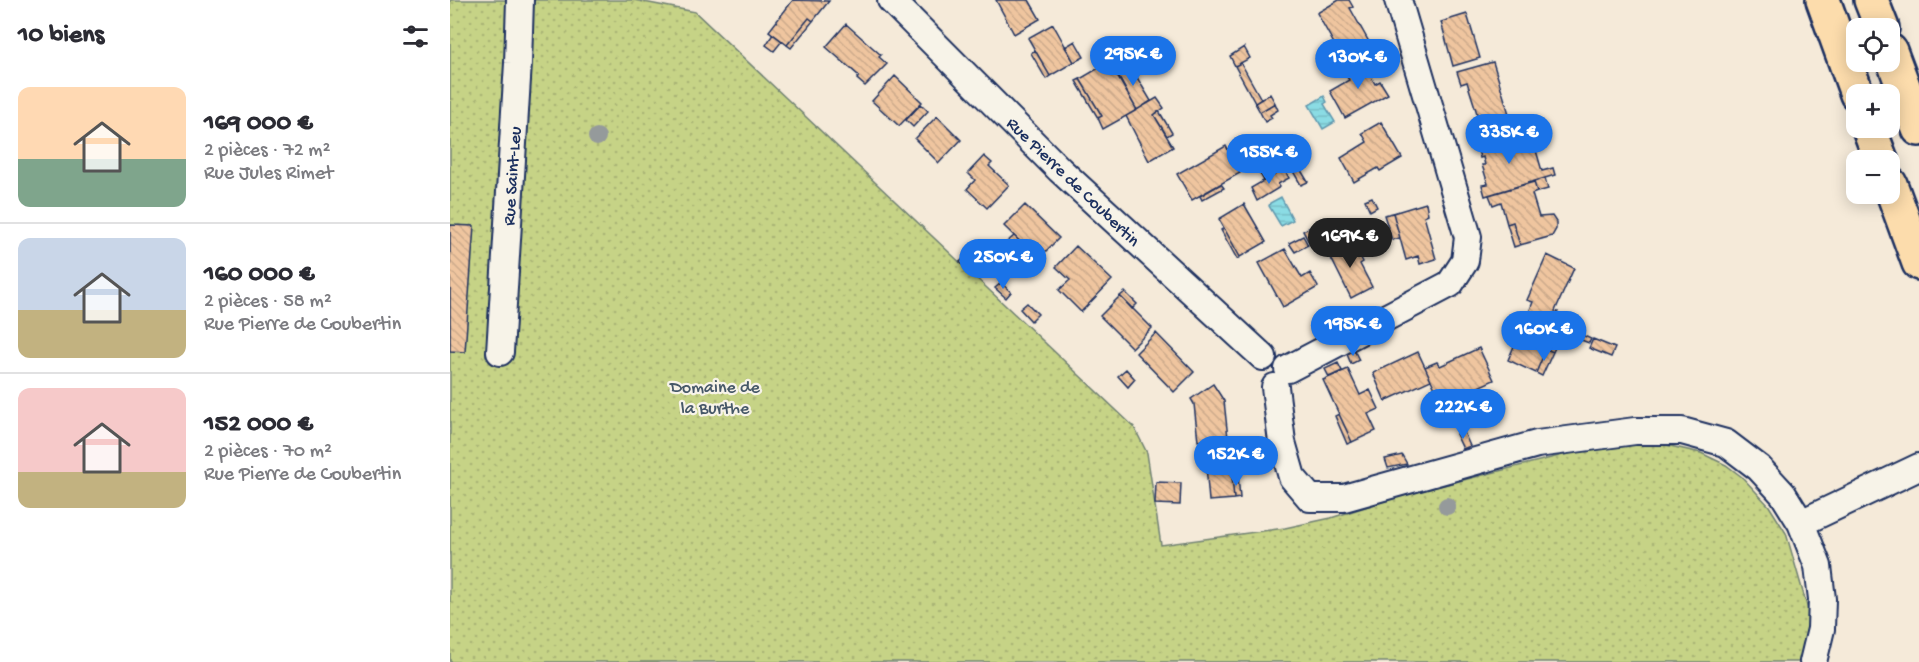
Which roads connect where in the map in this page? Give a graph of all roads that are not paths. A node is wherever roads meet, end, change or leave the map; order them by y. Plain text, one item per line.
1 (520, 0) edge
2 (891, 0) edge
3 (1398, 0) edge
4 (1822, 0) edge
5 (1871, 0) edge
6 (1877, 18) edge
7 (1898, 72) edge
8 (1853, 84) edge
9 (1919, 129) edge
10 (1897, 204) edge
11 (1919, 263) edge
12 (500, 352) dead end
13 (1282, 378) junction
14 (1919, 467) edge
15 (1801, 523) junction
16 (1813, 662) edge

1 - 12 street, Rue Saint-Leu
2 - 13 street, Rue Pierre de Coubertin
3 - 13 street
4 - 8 highway
5 - 6 highway
7 - 9 highway
10 - 11 highway
13 - 15 street
14 - 15 street
15 - 16 street

